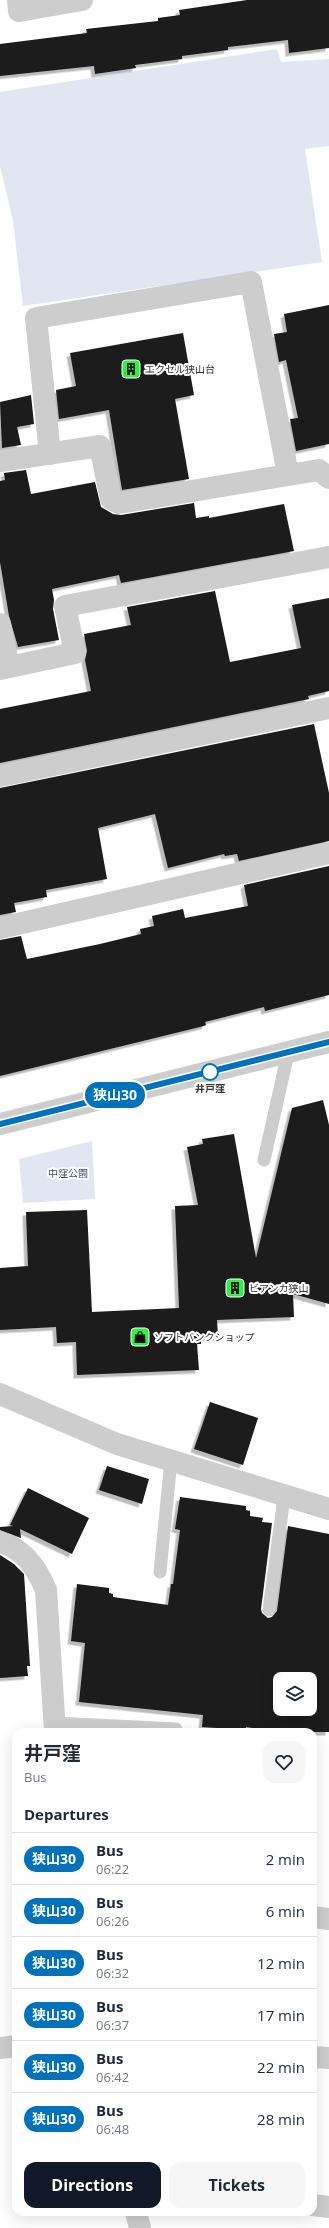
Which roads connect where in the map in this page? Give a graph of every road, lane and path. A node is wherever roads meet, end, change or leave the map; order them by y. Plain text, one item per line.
1 (18, 0) edge
2 (82, 0) edge
3 (50, 454) junction
4 (0, 461) edge
5 (288, 474) junction
6 (329, 478) edge
7 (329, 557) edge
8 (0, 624) edge
9 (4, 668) edge
10 (328, 713) edge
11 (0, 776) edge
12 (329, 853) edge
13 (0, 928) edge
14 (329, 1042) edge
15 (288, 1052) junction
16 (0, 1124) edge
17 (264, 1160) dead end
18 (0, 1394) edge
19 (171, 1460) junction
20 (284, 1497) junction
21 (329, 1509) edge
22 (0, 1542) edge
23 (160, 1572) dead end
24 (269, 1610) dead end
25 (55, 1727) edge
26 (116, 1728) edge
27 (317, 1917) edge
28 (329, 1919) edge
29 (12, 2046) edge
30 (0, 2048) edge
31 (317, 2057) edge
32 (329, 2058) edge
33 (317, 2206) edge
34 (329, 2207) edge
35 (137, 2216) edge
36 (140, 2228) edge

1 - 2 street
3 - 4 street
3 - 5 street
3 - 5 street
5 - 6 street
7 - 9 street
8 - 9 street
10 - 11 street
12 - 13 street
14 - 15 street
15 - 16 street
15 - 17 lane
18 - 19 street
19 - 20 street
19 - 23 lane
20 - 21 street
20 - 24 lane
22 - 25 street
25 - 26 lane
27 - 28 street
29 - 30 street
31 - 32 street
33 - 34 street
35 - 36 street

